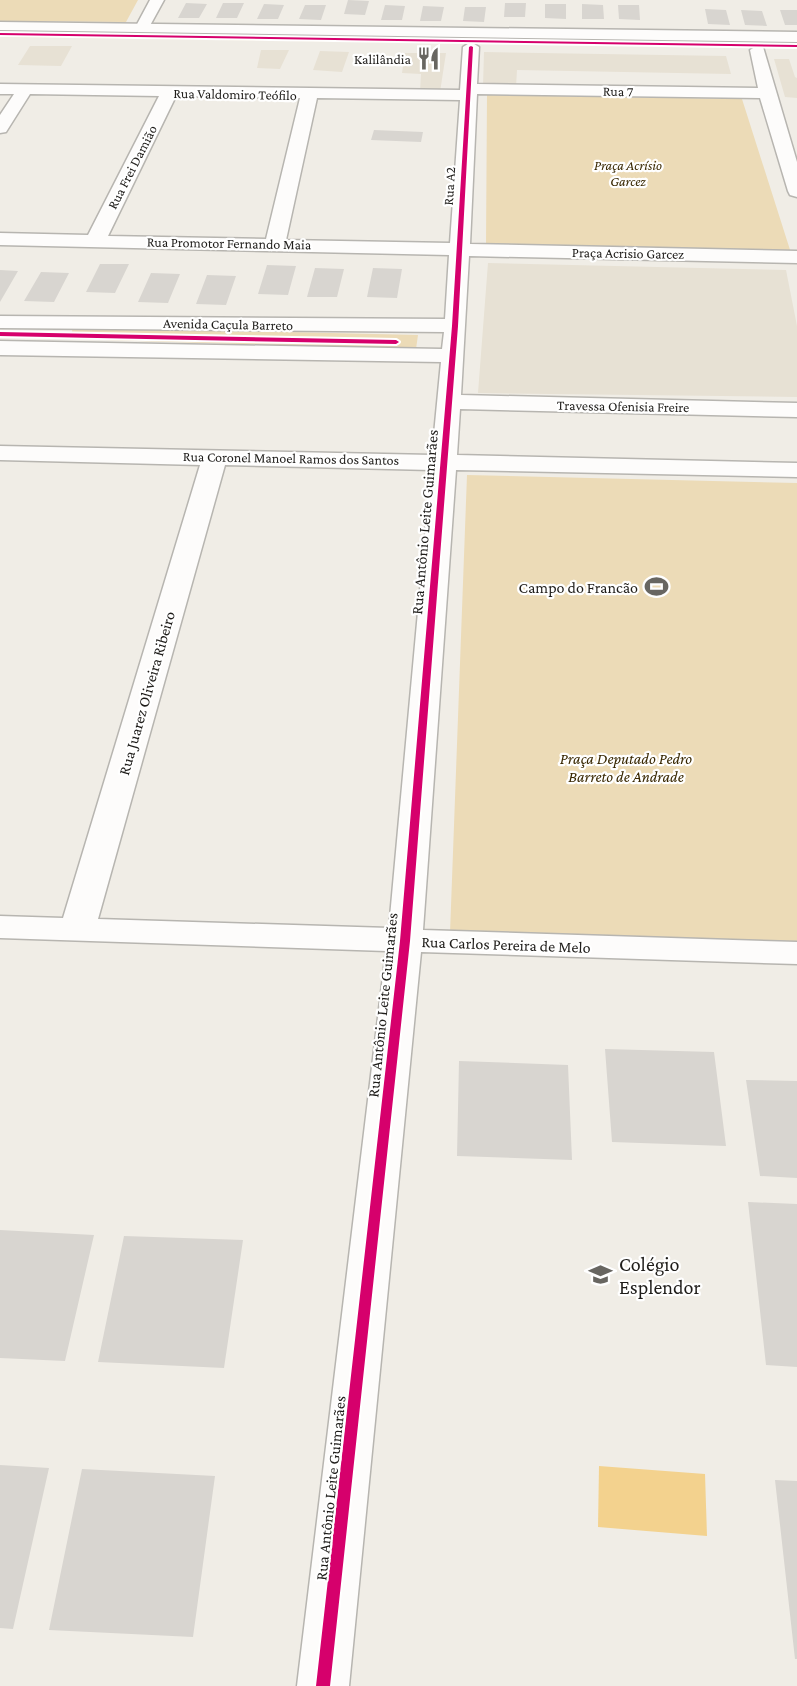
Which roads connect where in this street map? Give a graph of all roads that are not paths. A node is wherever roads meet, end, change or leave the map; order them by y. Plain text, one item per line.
1 (157, 0) edge
2 (0, 26) edge
3 (142, 28) junction
4 (797, 37) edge
5 (0, 40) edge
6 (471, 47) junction
7 (758, 50) junction
8 (797, 51) edge
9 (0, 89) edge
10 (25, 90) junction
11 (469, 92) junction
12 (169, 93) junction
13 (309, 95) junction
14 (768, 97) junction
15 (788, 100) dead end
16 (0, 128) edge
17 (797, 192) edge
18 (0, 239) edge
19 (95, 241) junction
20 (276, 244) junction
21 (459, 249) junction
22 (797, 257) edge
23 (0, 322) edge
24 (52, 322) junction
25 (455, 326) junction
26 (0, 348) edge
27 (39, 348) junction
28 (453, 356) junction
29 (449, 402) junction
30 (797, 410) edge
31 (214, 457) junction
32 (3, 458) edge
33 (443, 461) junction
34 (797, 470) edge
35 (0, 927) edge
36 (77, 930) junction
37 (405, 941) junction
38 (797, 954) edge
39 (323, 1686) edge

1 - 3 street
2 - 3 street
3 - 4 street
5 - 6 street
6 - 7 street
6 - 11 street, Rua A2
7 - 8 street
7 - 14 street
9 - 10 street, Rua Valdomiro Teófilo
10 - 12 street, Rua Valdomiro Teófilo
10 - 16 street
11 - 13 street, Rua Valdomiro Teófilo
11 - 14 street, Rua 7
11 - 21 street, Rua A2
12 - 13 street, Rua Valdomiro Teófilo
12 - 19 street, Rua Frei Damião
13 - 20 street
14 - 15 street, Rua 7
14 - 17 street
18 - 19 street, Rua Promotor Fernando Maia
19 - 20 street, Rua Promotor Fernando Maia
20 - 21 street, Rua Promotor Fernando Maia
21 - 22 street, Praça Acrisio Garcez
21 - 25 street, Rua A2
23 - 24 street, Avenida Caçula Barreto
24 - 25 street, Avenida Caçula Barreto
24 - 27 street
25 - 28 street, Rua Antônio Leite Guimarães
26 - 27 street, Avenida Caçula Barreto
27 - 28 street, Avenida Caçula Barreto
28 - 29 street, Rua Antônio Leite Guimarães
29 - 30 street, Travessa Ofenisia Freire
29 - 33 street, Rua Antônio Leite Guimarães
31 - 32 street, Rua Coronel Manoel Ramos dos Santos
31 - 33 street, Rua Coronel Manoel Ramos dos Santos
31 - 36 street, Rua Juarez Oliveira Ribeiro
33 - 34 street, Rua Coronel Manoel Ramos dos Santos
33 - 37 street, Rua Antônio Leite Guimarães
35 - 36 street, Rua Carlos Pereira de Melo
36 - 37 street, Rua Carlos Pereira de Melo
37 - 38 street, Rua Carlos Pereira de Melo
37 - 39 street, Rua Antônio Leite Guimarães

